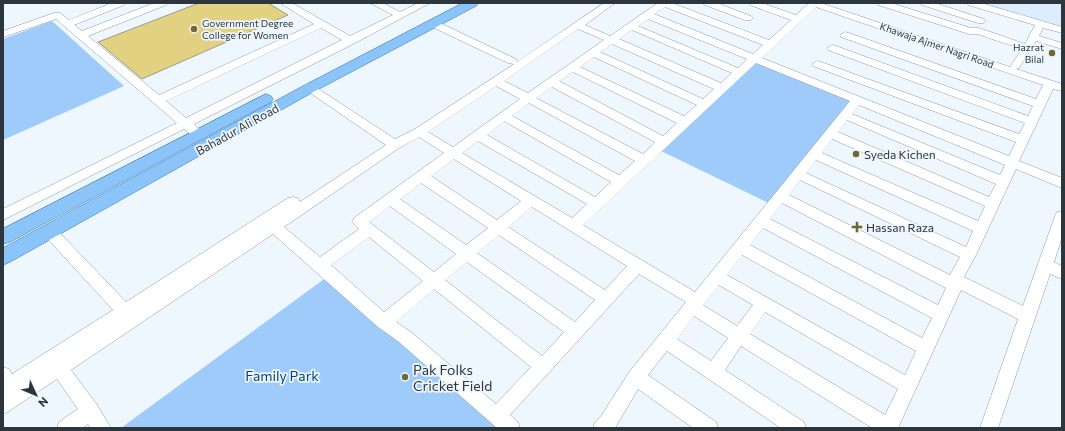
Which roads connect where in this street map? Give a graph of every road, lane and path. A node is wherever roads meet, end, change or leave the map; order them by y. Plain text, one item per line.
1 (121, 3) edge
2 (163, 3) edge
3 (285, 3) edge
4 (375, 3) edge
5 (425, 3) edge
6 (448, 3) edge
7 (472, 3) edge
8 (598, 3) edge
9 (610, 3) edge
10 (664, 3) edge
11 (708, 3) edge
12 (813, 3) edge
13 (828, 3) edge
14 (881, 3) edge
15 (925, 3) edge
16 (972, 3) edge
17 (758, 5) edge
18 (102, 6) edge
19 (992, 6) edge
20 (400, 15) junction
21 (647, 15) junction
22 (748, 18) junction
23 (798, 19) junction
24 (859, 19) junction
25 (982, 21) junction
26 (67, 24) junction
27 (322, 24) junction
28 (434, 24) junction
29 (1040, 24) junction
30 (577, 26) junction
31 (630, 26) junction
32 (733, 30) junction
33 (1062, 30) edge
34 (5, 31) edge
35 (974, 31) junction
36 (80, 35) junction
37 (845, 35) junction
38 (1033, 37) junction
39 (611, 40) junction
40 (351, 41) junction
41 (770, 44) junction
42 (1062, 46) edge
43 (727, 48) junction
44 (832, 48) junction
45 (965, 48) junction
46 (1028, 48) junction
47 (593, 53) junction
48 (754, 59) junction
49 (512, 61) junction
50 (712, 61) junction
51 (817, 64) junction
52 (1015, 66) junction
53 (572, 67) junction
54 (941, 70) junction
55 (740, 72) junction
56 (1028, 73) junction
57 (803, 78) junction
58 (496, 82) junction
59 (552, 82) junction
60 (1062, 82) edge
61 (931, 84) junction
62 (1049, 84) junction
63 (310, 88) junction
64 (722, 88) junction
65 (1062, 88) edge
66 (527, 99) junction
67 (159, 100) junction
68 (857, 100) junction
69 (918, 101) junction
70 (705, 104) junction
71 (1039, 104) junction
72 (845, 115) junction
73 (504, 116) junction
74 (903, 118) junction
75 (1031, 121) junction
76 (686, 122) junction
77 (186, 123) junction
78 (419, 132) junction
79 (198, 134) junction
80 (830, 134) junction
81 (478, 136) junction
82 (1022, 140) junction
83 (392, 142) junction
84 (664, 142) junction
85 (455, 153) junction
86 (814, 154) junction
87 (644, 160) junction
88 (1012, 162) junction
89 (798, 174) junction
90 (422, 176) junction
91 (621, 182) junction
92 (1003, 182) junction
93 (1062, 183) edge
94 (780, 196) junction
95 (390, 199) junction
96 (91, 200) junction
97 (532, 200) junction
98 (596, 204) junction
99 (993, 204) junction
100 (3, 215) edge
101 (1062, 217) edge
102 (761, 220) junction
103 (270, 223) junction
104 (573, 225) junction
105 (499, 227) junction
106 (370, 229) junction
107 (981, 229) junction
108 (50, 232) junction
109 (3, 237) edge
110 (740, 247) junction
111 (468, 254) junction
112 (969, 256) junction
113 (3, 257) edge
114 (638, 264) junction
115 (320, 265) junction
116 (1045, 265) junction
117 (1062, 273) edge
118 (716, 276) junction
119 (435, 282) junction
120 (955, 282) junction
121 (606, 298) junction
122 (763, 303) junction
123 (694, 304) junction
124 (125, 312) junction
125 (941, 315) junction
126 (1028, 316) junction
127 (384, 322) junction
128 (575, 331) junction
129 (739, 336) junction
130 (665, 340) junction
131 (926, 348) junction
132 (57, 362) junction
133 (542, 366) junction
134 (713, 372) junction
135 (636, 377) junction
136 (5, 384) edge
137 (908, 386) junction
138 (3, 405) edge
139 (91, 411) junction
140 (496, 416) junction
141 (609, 426) edge
142 (66, 428) edge
143 (102, 428) edge
144 (511, 428) edge
145 (709, 428) edge
146 (797, 428) edge
147 (889, 428) edge
148 (989, 428) edge

1 - 18 street
2 - 36 street
3 - 27 street
4 - 20 street
5 - 20 street
6 - 79 main road, Bahadur Ali Road
7 - 28 main road, Bahadur Ali Road
8 - 49 street
9 - 30 street
10 - 21 street
10 - 32 street
11 - 22 street
12 - 23 street
12 - 24 street, Khawaja Ajmer Nagri Road
13 - 45 street, Khawaja Ajmer Nagri Road
14 - 35 street
15 - 25 street
16 - 19 street
17 - 22 street
17 - 23 street
18 - 26 street
19 - 25 street
19 - 29 street
20 - 40 street
21 - 31 street
21 - 43 street
22 - 32 street
23 - 41 street
24 - 37 street
24 - 56 street, Khawaja Ajmer Nagri Road
25 - 35 street
26 - 34 street
26 - 36 street
27 - 40 street
27 - 67 street
28 - 49 street
28 - 63 main road, Bahadur Ali Road
29 - 33 street
29 - 38 street
30 - 39 street
30 - 58 street
31 - 39 street
31 - 50 street
32 - 41 street
35 - 45 street
35 - 46 street
36 - 67 street
37 - 44 street
37 - 54 street
38 - 42 street
38 - 46 street
39 - 47 street
39 - 64 street
40 - 77 street
41 - 48 street
43 - 48 street
43 - 50 street
44 - 51 street
44 - 61 street
45 - 52 street, Khawaja Ajmer Nagri Road
46 - 52 street
47 - 53 street
47 - 70 street
48 - 55 street
48 - 57 street
49 - 83 street
50 - 55 street
51 - 57 street
51 - 69 street
52 - 56 street, Khawaja Ajmer Nagri Road
53 - 59 street
53 - 76 street
54 - 61 street
54 - 71 street
55 - 64 street
56 - 60 street, Khawaja Ajmer Nagri Road
56 - 62 street, Khawaja Ajmer Nagri Road
57 - 68 street
58 - 66 street
58 - 78 street
59 - 66 street
59 - 84 street
61 - 69 street
61 - 75 street
62 - 65 street, Khawaja Ajmer Nagri Road
62 - 71 street
63 - 83 street
63 - 96 main road, Bahadur Ali Road
64 - 70 street
66 - 73 street
66 - 87 street
67 - 77 street
68 - 72 street
68 - 74 street
69 - 74 street
69 - 82 street
70 - 76 street
71 - 75 street
72 - 80 street
72 - 92 street
73 - 81 street
73 - 91 street
74 - 88 street
75 - 82 street
76 - 84 street
77 - 79 street
77 - 100 street
78 - 83 street
78 - 85 street
79 - 96 main road, Bahadur Ali Road
80 - 86 street
80 - 99 street
81 - 85 street
81 - 98 street
82 - 88 street
83 - 103 street
84 - 87 street
85 - 90 street
85 - 97 street
86 - 89 street
86 - 107 street
87 - 91 street
88 - 92 street
88 - 93 street
89 - 94 street
89 - 112 street
90 - 95 street
90 - 105 street
91 - 98 street
92 - 99 street
94 - 102 street
94 - 120 street
95 - 106 street
95 - 111 street
96 - 108 main road, Bahadur Ali Road
96 - 109 main road, Bahadur Ali Road
97 - 104 street
97 - 105 street
98 - 104 street
99 - 107 street
101 - 116 street
102 - 110 street
102 - 125 street
103 - 115 street
103 - 124 street
103 - 132 street
104 - 114 street
105 - 111 street
105 - 121 street
106 - 115 street
106 - 119 street
107 - 112 street
108 - 113 main road, Bahadur Ali Road
108 - 124 street
110 - 118 street
110 - 131 street
111 - 119 street
111 - 128 street
112 - 120 street
114 - 121 street
114 - 123 street
115 - 127 street
116 - 117 street
116 - 126 street
118 - 122 street
118 - 123 street
119 - 127 street
119 - 133 street
120 - 125 street
120 - 126 street
121 - 128 street
122 - 129 street
122 - 137 street
123 - 129 street
123 - 130 street
124 - 132 street
125 - 131 street
126 - 148 street
127 - 140 street
128 - 133 street
129 - 134 street
129 - 147 street
130 - 134 street
130 - 135 street
131 - 137 street
132 - 136 street
132 - 138 street
132 - 139 street
133 - 140 street
134 - 146 street
135 - 141 street
135 - 145 street
137 - 147 street
139 - 142 street
139 - 143 street
140 - 144 street

